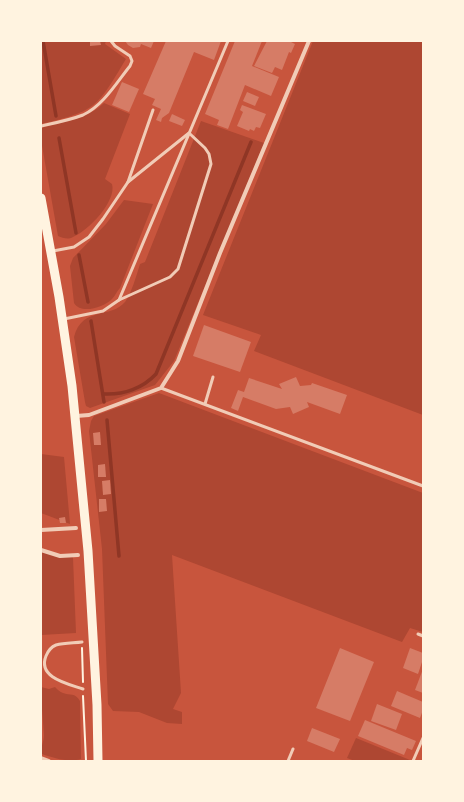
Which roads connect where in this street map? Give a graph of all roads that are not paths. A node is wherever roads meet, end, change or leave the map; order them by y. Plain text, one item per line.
1 (111, 41) edge
2 (228, 41) edge
3 (309, 41) edge
4 (153, 110) dead end
5 (41, 126) edge
6 (190, 133) junction
7 (128, 182) junction
8 (41, 198) edge
9 (51, 251) junction
10 (119, 300) junction
11 (62, 319) junction
12 (213, 377) dead end
13 (161, 388) junction
14 (205, 404) junction
15 (75, 416) junction
16 (423, 486) edge
17 (76, 528) dead end
18 (41, 530) edge
19 (41, 550) edge
20 (78, 555) dead end
21 (418, 634) dead end
22 (423, 636) edge
23 (82, 642) road end
24 (83, 689) road end
25 (423, 738) edge
26 (293, 749) dead end
27 (41, 758) edge
28 (49, 761) edge
29 (98, 761) edge
30 (288, 761) edge
31 (413, 761) edge

1 - 5 lane
2 - 6 lane
3 - 13 street
4 - 7 lane
6 - 7 lane
6 - 10 lane
6 - 10 lane
7 - 9 lane
8 - 9 main road
9 - 11 main road
10 - 11 lane
11 - 15 main road
12 - 14 lane
13 - 14 lane
13 - 15 street
14 - 16 lane
15 - 29 main road
17 - 18 street
19 - 20 street
21 - 22 lane
23 - 24 lane
25 - 31 lane
26 - 30 lane
27 - 28 street

